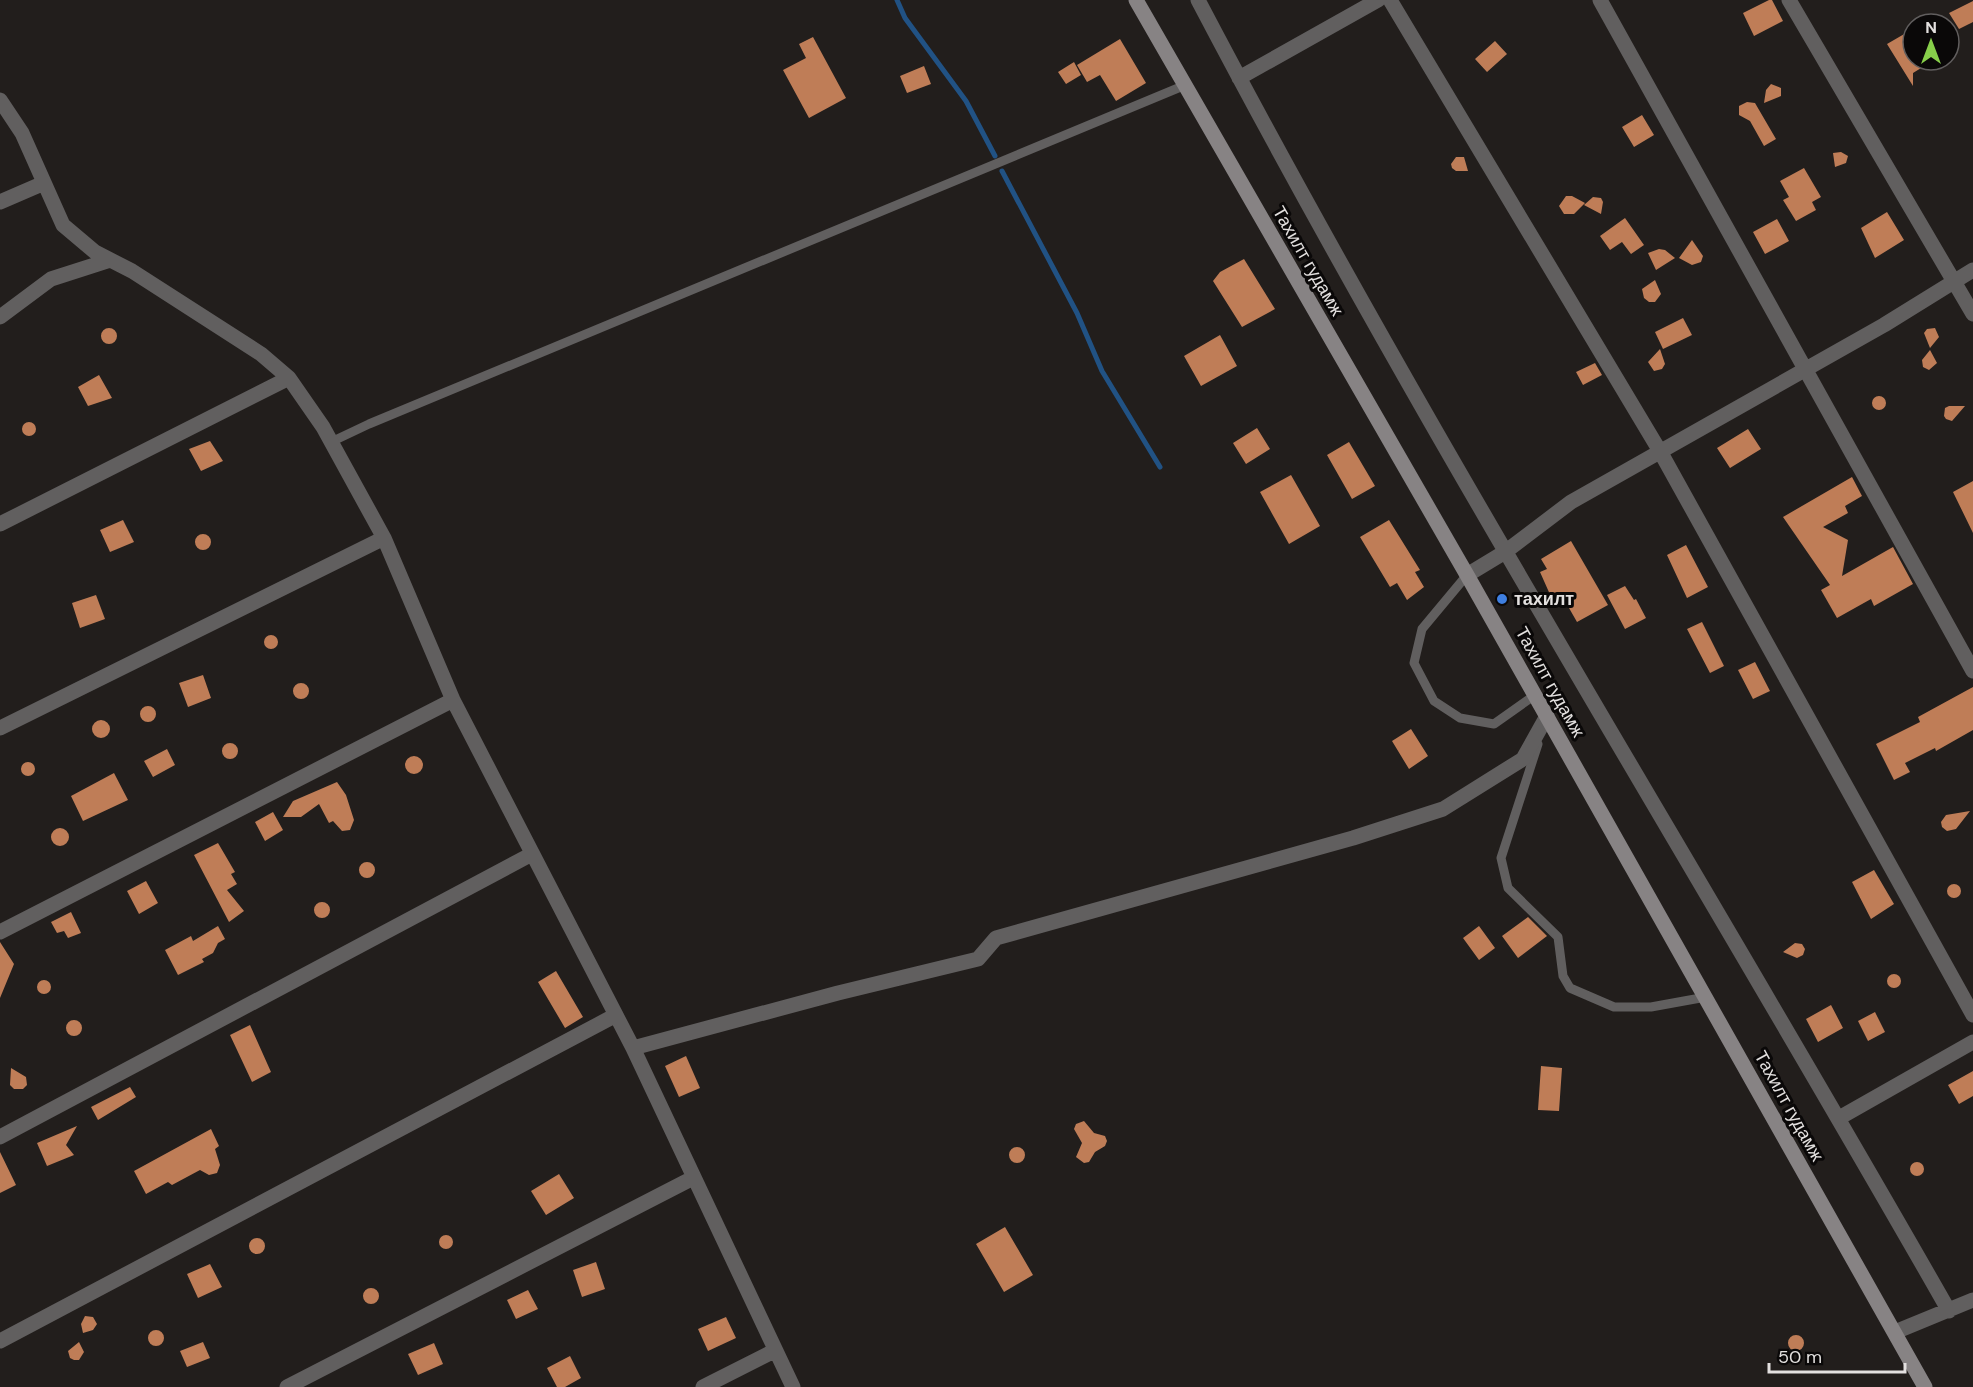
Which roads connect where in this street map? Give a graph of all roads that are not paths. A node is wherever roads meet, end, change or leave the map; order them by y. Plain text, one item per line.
1 (1136, 0) edge
2 (1198, 0) edge
3 (1378, 0) edge
4 (1390, 0) edge
5 (1600, 0) edge
6 (1789, 0) edge
7 (1239, 78) junction
8 (1183, 86) junction
9 (0, 100) edge
10 (44, 183) junction
11 (0, 202) edge
12 (111, 260) junction
13 (1973, 270) edge
14 (1952, 282) junction
15 (1973, 314) edge
16 (0, 317) edge
17 (1804, 370) junction
18 (289, 378) junction
19 (331, 442) junction
20 (1661, 453) junction
21 (0, 524) edge
22 (384, 538) junction
23 (1504, 552) junction
24 (1467, 575) junction
25 (1973, 671) edge
26 (1535, 695) junction
27 (453, 700) junction
28 (1547, 716) junction
29 (0, 728) edge
30 (532, 854) junction
31 (0, 933) edge
32 (1706, 997) junction
33 (616, 1015) junction
34 (1973, 1015) edge
35 (1973, 1042) edge
36 (633, 1048) junction
37 (1839, 1118) junction
38 (0, 1137) edge
39 (693, 1179) junction
40 (1973, 1300) edge
41 (1949, 1311) junction
42 (1894, 1332) junction
43 (0, 1341) edge
44 (774, 1351) junction
45 (287, 1387) edge
46 (703, 1387) edge
47 (793, 1387) edge
48 (1925, 1387) edge

1 - 8 main road, Тахилт гудамж
2 - 7 street
3 - 7 street
4 - 20 street
5 - 17 street
6 - 14 street
7 - 23 street
8 - 19 lane
8 - 24 main road, Тахилт гудамж
9 - 10 street
10 - 11 street
10 - 12 street
12 - 16 street
12 - 18 street
13 - 14 street
14 - 15 street
14 - 17 street
17 - 20 street
17 - 25 street
18 - 19 street
18 - 21 street
19 - 22 street
20 - 23 street
20 - 34 street
22 - 27 street
22 - 29 street
23 - 24 street
23 - 37 street
24 - 26 main road, Тахилт гудамж
24 - 26 lane
26 - 28 main road, Тахилт гудамж
27 - 30 street
27 - 31 street
28 - 32 main road, Тахилт гудамж
28 - 32 lane
28 - 36 street
30 - 33 street
30 - 38 street
32 - 42 main road, Тахилт гудамж
33 - 36 street
33 - 43 street
35 - 37 street
36 - 39 street
37 - 41 street
39 - 44 street
39 - 45 street
40 - 41 street
41 - 42 street
42 - 48 main road, Тахилт гудамж
44 - 46 street
44 - 47 street

